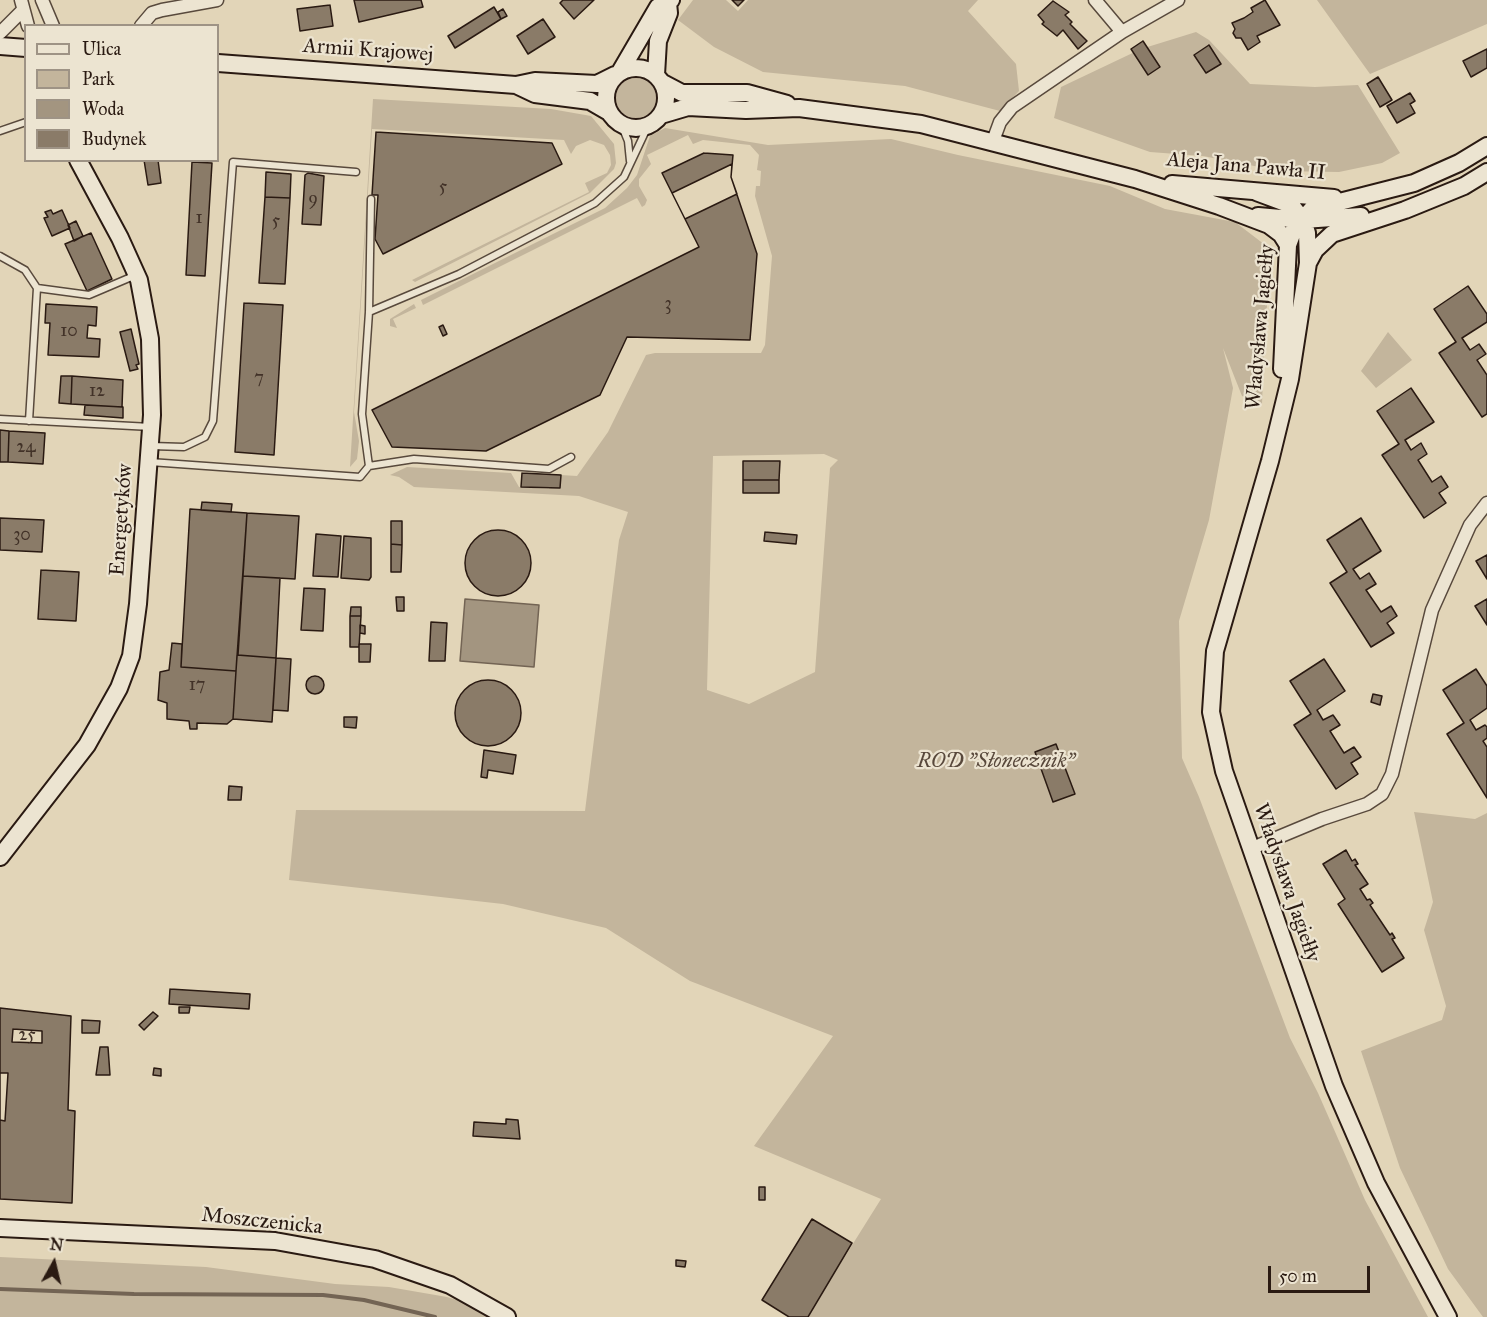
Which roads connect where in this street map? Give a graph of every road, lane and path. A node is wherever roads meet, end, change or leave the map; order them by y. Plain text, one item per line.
1 (42, 0) edge
2 (217, 0) edge
3 (1095, 0) edge
4 (1178, 0) edge
5 (670, 1) edge
6 (22, 5) edge
7 (27, 24) edge
8 (51, 24) edge
9 (143, 24) edge
10 (1122, 32) junction
11 (0, 33) edge
12 (0, 46) edge
13 (24, 48) edge
14 (219, 63) edge
15 (617, 74) junction
16 (660, 79) junction
17 (516, 85) junction
18 (799, 108) junction
19 (615, 118) junction
20 (655, 121) junction
21 (24, 123) edge
22 (0, 131) edge
23 (993, 141) junction
24 (1487, 146) edge
25 (79, 162) edge
26 (630, 162) junction
27 (356, 172) dead end
28 (1487, 172) edge
29 (1135, 179) junction
30 (1256, 192) junction
31 (1353, 199) junction
32 (371, 200) dead end
33 (1405, 210) junction
34 (1248, 216) junction
35 (1303, 220) junction
36 (1288, 245) junction
37 (0, 256) edge
38 (1308, 263) junction
39 (136, 275) junction
40 (37, 288) junction
41 (369, 312) junction
42 (0, 419) edge
43 (29, 421) junction
44 (151, 427) junction
45 (1274, 442) junction
46 (150, 454) junction
47 (571, 457) dead end
48 (369, 466) junction
49 (1487, 503) edge
50 (1251, 849) junction
51 (0, 857) edge
52 (0, 1228) edge
53 (507, 1317) edge
54 (1448, 1317) edge

1 - 8 street
2 - 9 street
3 - 10 street
4 - 10 street
5 - 15 street
5 - 16 street
6 - 7 street
6 - 11 street
10 - 23 street
12 - 13 street
14 - 17 street, Armii Krajowej
15 - 16 street
15 - 17 street, Armii Krajowej
15 - 19 street
16 - 18 street, Aleja Jana Pawła II
16 - 20 street
17 - 19 street, Armii Krajowej
18 - 20 street, Aleja Jana Pawła II
18 - 23 street, Aleja Jana Pawła II
19 - 20 street
19 - 26 lane
20 - 26 lane
21 - 22 lane
23 - 29 street, Aleja Jana Pawła II
24 - 31 street, Aleja Jana Pawła II
25 - 39 street, Energetyków
26 - 41 lane
27 - 46 lane
28 - 33 street, Aleja Jana Pawła II
29 - 30 street, Aleja Jana Pawła II
29 - 34 street, Aleja Jana Pawła II
30 - 31 street, Aleja Jana Pawła II
30 - 35 street
31 - 35 street, Aleja Jana Pawła II
32 - 41 lane
33 - 35 street, Aleja Jana Pawła II
33 - 38 street, Aleja Jana Pawła II
34 - 35 street, Aleja Jana Pawła II
34 - 36 street, Aleja Jana Pawła II
35 - 36 street, Władysława Jagiełły
35 - 38 street, Władysława Jagiełły
36 - 45 street, Władysława Jagiełły
37 - 40 lane
38 - 45 street, Władysława Jagiełły
39 - 40 lane
39 - 44 street, Energetyków
40 - 43 lane
41 - 48 lane
42 - 43 lane
43 - 44 lane
44 - 46 street, Energetyków
45 - 50 street, Władysława Jagiełły
46 - 48 lane
46 - 51 street, Energetyków
47 - 48 lane
49 - 50 street
50 - 54 street, Władysława Jagiełły
52 - 53 street, Moszczenicka

